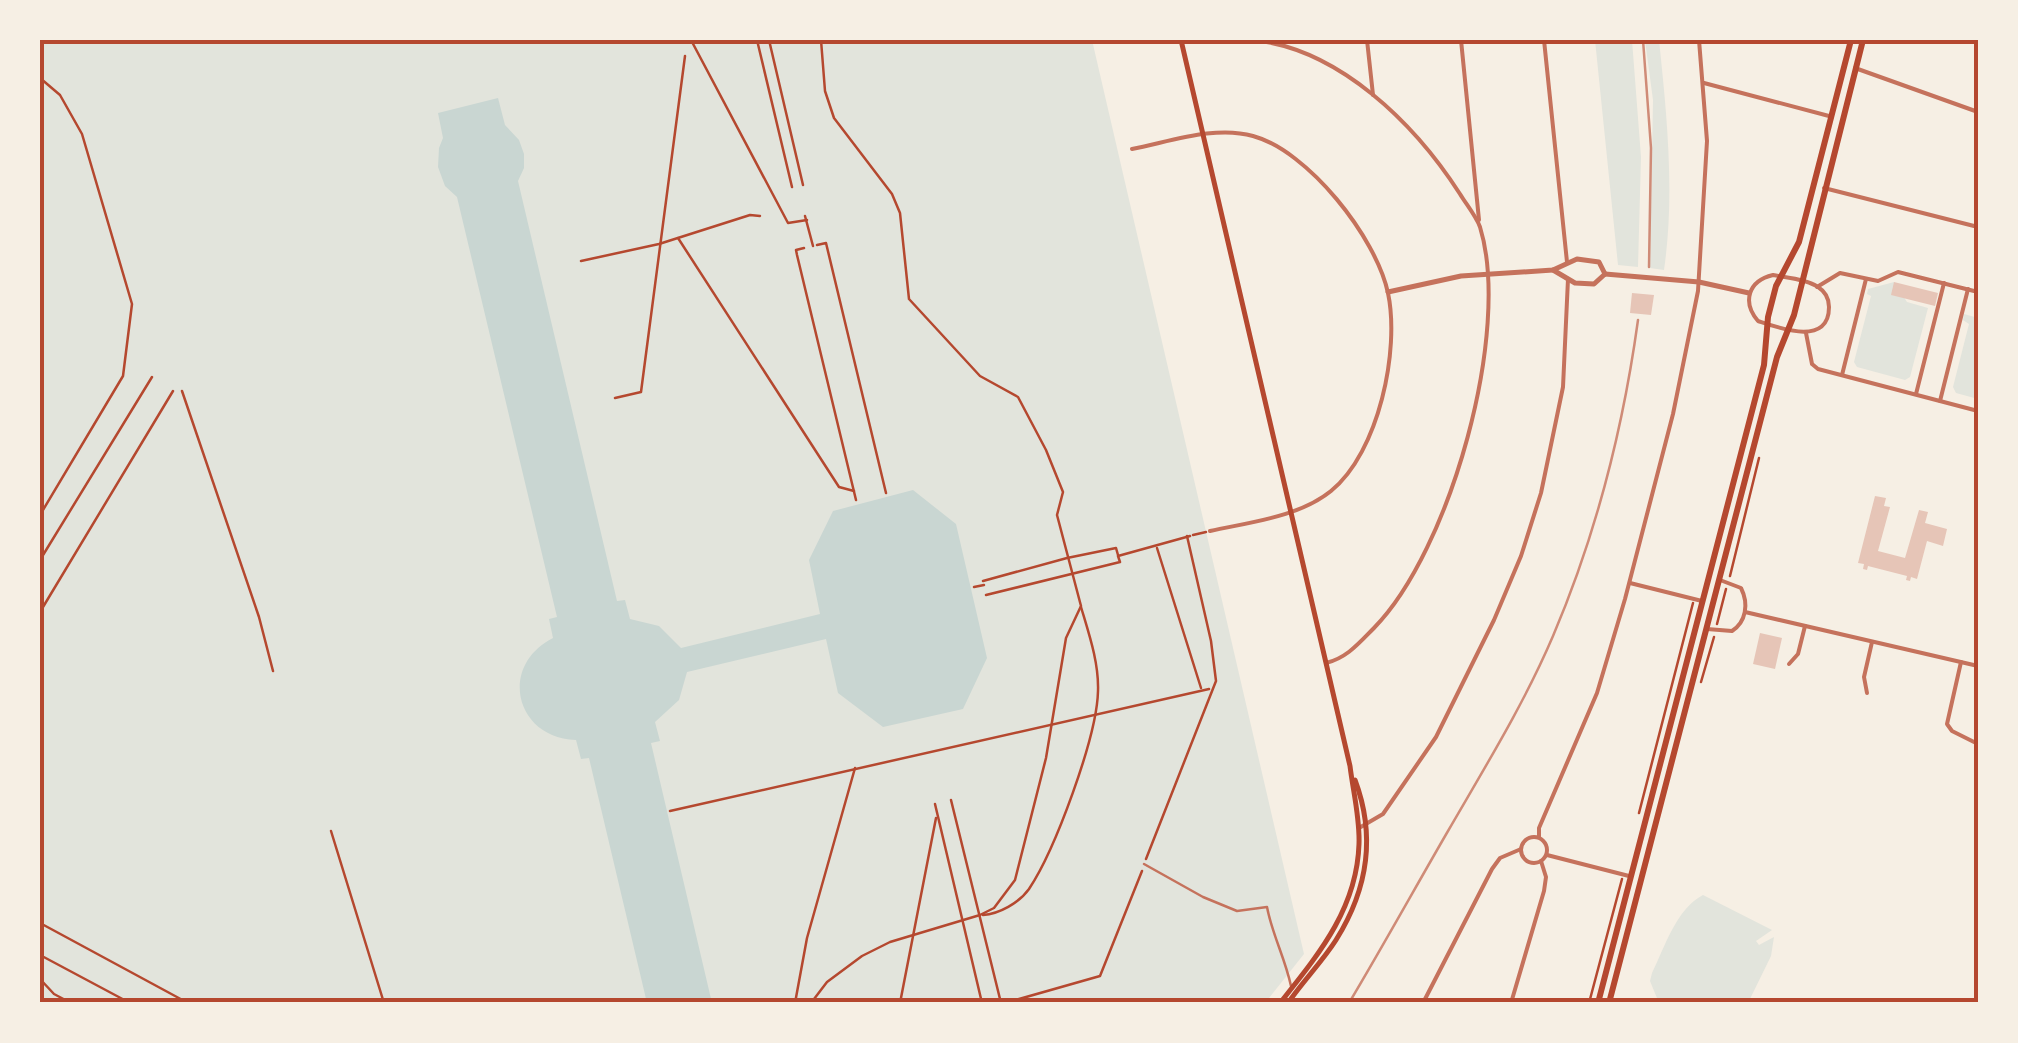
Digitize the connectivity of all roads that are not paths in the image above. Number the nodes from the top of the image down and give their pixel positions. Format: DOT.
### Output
graph roads {
  1 [pos="1181,40"];
  2 [pos="1252,40"];
  3 [pos="1367,40"];
  4 [pos="1461,40"];
  5 [pos="1544,40"];
  6 [pos="1699,40"];
  7 [pos="1851,40"];
  8 [pos="1863,40"];
  9 [pos="1278,41"];
  10 [pos="1855,68"];
  11 [pos="1704,82"];
  12 [pos="1373,95"];
  13 [pos="1978,112"];
  14 [pos="1832,117"];
  15 [pos="1204,136"];
  16 [pos="1132,149"];
  17 [pos="1824,188"];
  18 [pos="1480,225"];
  19 [pos="1978,226"];
  20 [pos="1568,262"];
  21 [pos="1553,270"];
  22 [pos="1605,274"];
  23 [pos="1487,275"];
  24 [pos="1781,277"];
  25 [pos="1568,279"];
  26 [pos="1866,279"];
  27 [pos="1699,282"];
  28 [pos="1802,282"];
  29 [pos="1944,284"];
  30 [pos="1817,286"];
  31 [pos="1968,290"];
  32 [pos="1388,292"];
  33 [pos="1978,292"];
  34 [pos="1749,293"];
  35 [pos="1768,321"];
  36 [pos="1788,330"];
  37 [pos="1806,333"];
  38 [pos="1842,375"];
  39 [pos="1916,394"];
  40 [pos="1940,401"];
  41 [pos="1978,411"];
  42 [pos="1290,512"];
  43 [pos="1210,531"];
  44 [pos="1724,581"];
  45 [pos="1630,582"];
  46 [pos="1698,600"];
  47 [pos="1745,612"];
  48 [pos="1804,626"];
  49 [pos="1711,630"];
  50 [pos="1872,642"];
  51 [pos="1960,662"];
  52 [pos="1326,663"];
  53 [pos="1789,664"];
  54 [pos="1978,666"];
  55 [pos="1867,692"];
  56 [pos="1978,744"];
  57 [pos="1350,766"];
  58 [pos="1368,823"];
  59 [pos="1359,828"];
  60 [pos="1539,837"];
  61 [pos="1520,849"];
  62 [pos="1547,855"];
  63 [pos="1541,862"];
  64 [pos="1144,864"];
  65 [pos="1627,876"];
  66 [pos="1293,991"];
  67 [pos="1280,1003"];
  68 [pos="1288,1003"];
  69 [pos="1422,1003"];
  70 [pos="1512,1003"];
  71 [pos="1598,1003"];
  72 [pos="1609,1003"];
  1 -- 15 [label="main road"];
  2 -- 9 [label="street"];
  3 -- 12 [label="street"];
  4 -- 18 [label="street"];
  5 -- 20 [label="street"];
  6 -- 11 [label="street"];
  7 -- 14 [label="main road"];
  8 -- 10 [label="main road"];
  9 -- 12 [label="street"];
  10 -- 13 [label="street"];
  10 -- 17 [label="main road"];
  11 -- 14 [label="street"];
  11 -- 27 [label="street"];
  12 -- 18 [label="street"];
  14 -- 24 [label="main road"];
  15 -- 16 [label="street"];
  15 -- 32 [label="street"];
  15 -- 42 [label="main road"];
  17 -- 19 [label="street"];
  17 -- 28 [label="main road"];
  18 -- 23 [label="street"];
  20 -- 21 [label="street"];
  20 -- 22 [label="street"];
  20 -- 25 [label="street"];
  21 -- 23 [label="street"];
  21 -- 25 [label="street"];
  22 -- 25 [label="street"];
  22 -- 27 [label="street"];
  23 -- 32 [label="street"];
  23 -- 52 [label="street"];
  24 -- 28 [label="street"];
  24 -- 34 [label="street"];
  24 -- 35 [label="main road"];
  25 -- 58 [label="street"];
  26 -- 29 [label="street"];
  26 -- 30 [label="street"];
  26 -- 38 [label="street"];
  27 -- 34 [label="street"];
  27 -- 45 [label="street"];
  28 -- 30 [label="street"];
  28 -- 36 [label="main road"];
  29 -- 31 [label="street"];
  29 -- 39 [label="street"];
  30 -- 37 [label="street"];
  31 -- 33 [label="street"];
  31 -- 40 [label="street"];
  32 -- 42 [label="street"];
  34 -- 35 [label="street"];
  35 -- 36 [label="street"];
  35 -- 46 [label="main road"];
  36 -- 37 [label="street"];
  36 -- 44 [label="main road"];
  37 -- 38 [label="street"];
  38 -- 39 [label="street"];
  39 -- 40 [label="street"];
  40 -- 41 [label="street"];
  42 -- 43 [label="street"];
  42 -- 52 [label="main road"];
  44 -- 47 [label="street"];
  44 -- 49 [label="main road"];
  45 -- 46 [label="street"];
  45 -- 60 [label="street"];
  46 -- 65 [label="main road"];
  47 -- 48 [label="street"];
  47 -- 49 [label="street"];
  48 -- 50 [label="street"];
  48 -- 53 [label="street"];
  49 -- 72 [label="main road"];
  50 -- 51 [label="street"];
  50 -- 55 [label="street"];
  51 -- 54 [label="street"];
  51 -- 56 [label="street"];
  52 -- 57 [label="main road"];
  57 -- 58 [label="main road"];
  57 -- 59 [label="main road"];
  58 -- 59 [label="street"];
  58 -- 66 [label="main road"];
  59 -- 66 [label="main road"];
  60 -- 61 [label="street"];
  60 -- 62 [label="street"];
  61 -- 63 [label="street"];
  61 -- 69 [label="street"];
  62 -- 63 [label="street"];
  62 -- 65 [label="street"];
  63 -- 70 [label="street"];
  64 -- 66 [label="lane"];
  65 -- 71 [label="main road"];
  66 -- 67 [label="main road"];
  66 -- 68 [label="main road"];
}
